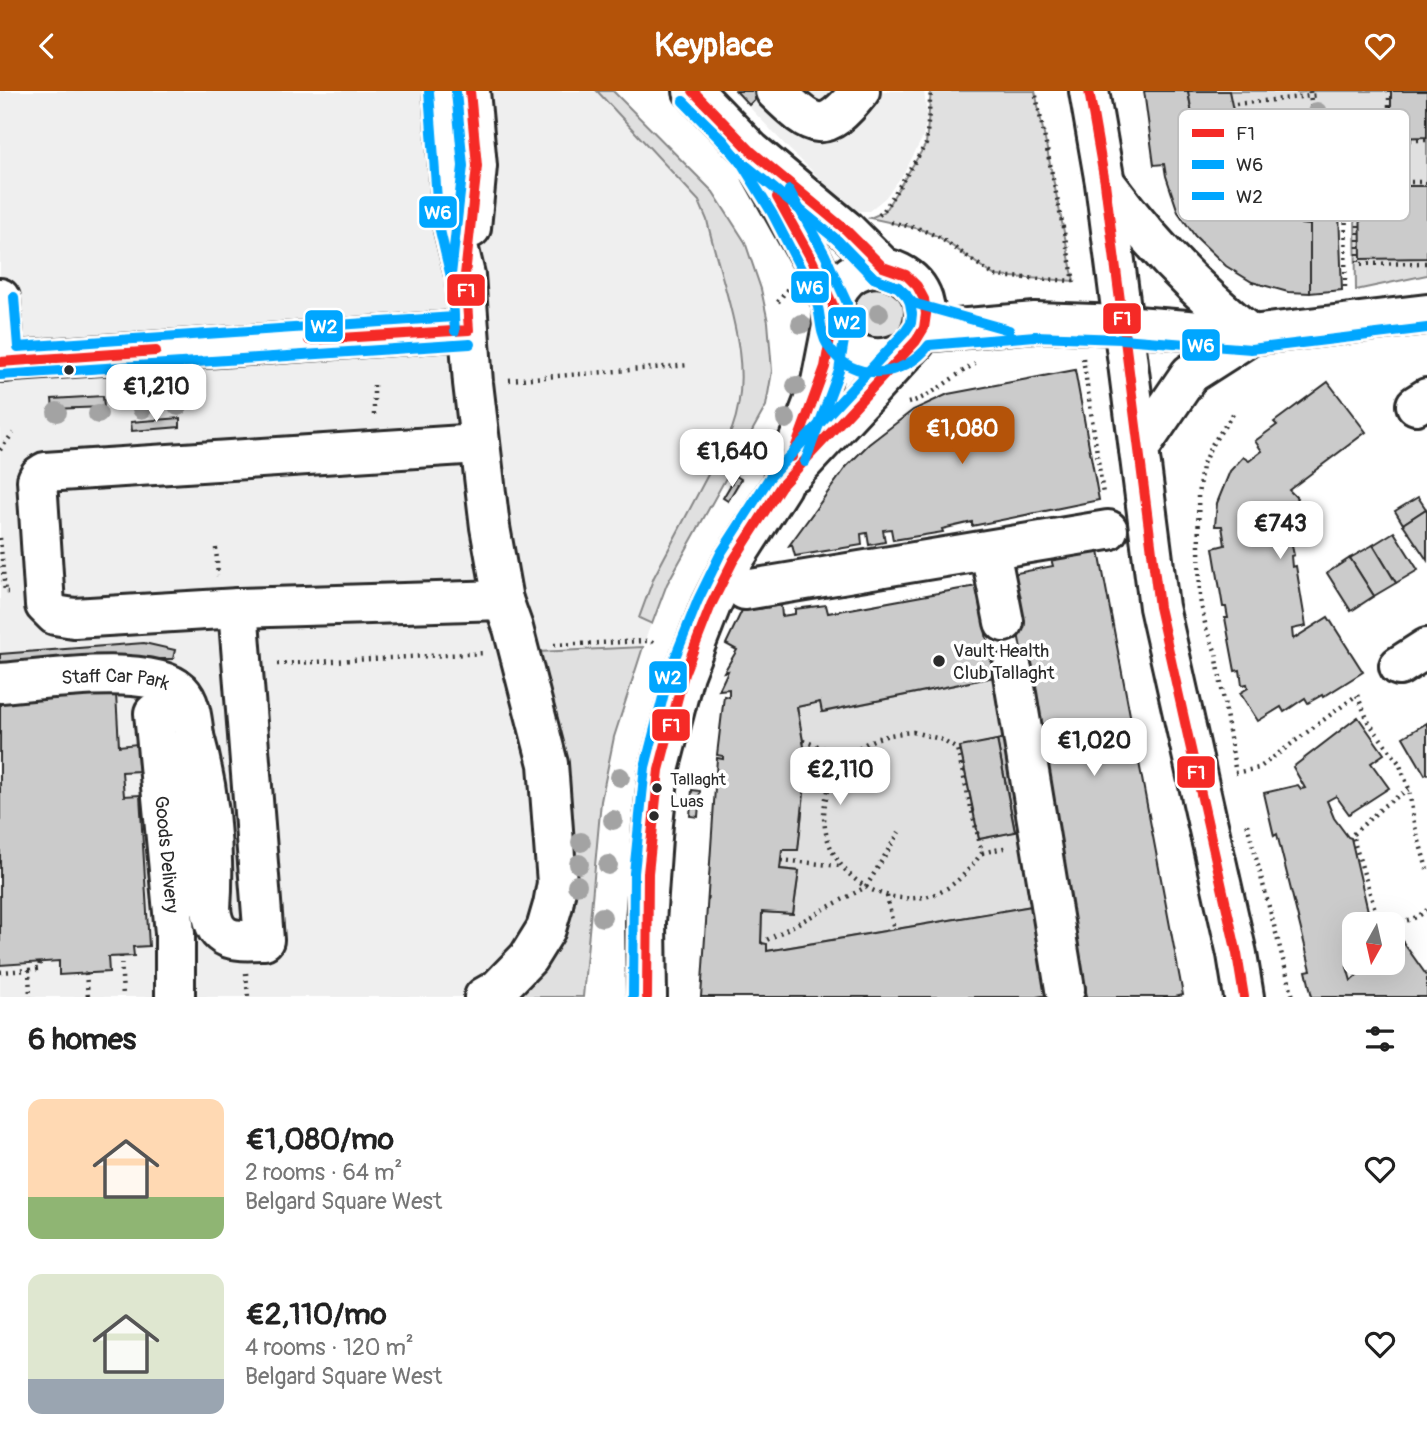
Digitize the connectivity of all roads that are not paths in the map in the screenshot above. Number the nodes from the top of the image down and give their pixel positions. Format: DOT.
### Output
graph roads {
  1 [pos="441,91"];
  2 [pos="464,91"];
  3 [pos="470,91"];
  4 [pos="693,91"];
  5 [pos="860,91"];
  6 [pos="1089,91"];
  7 [pos="794,95"];
  8 [pos="751,151"];
  9 [pos="1105,183"];
  10 [pos="462,250"];
  11 [pos="883,268"];
  12 [pos="920,291"];
  13 [pos="0,298"];
  14 [pos="833,313"];
  15 [pos="1427,314"];
  16 [pos="1035,322"];
  17 [pos="1123,325"];
  18 [pos="469,330"];
  19 [pos="1251,335"];
  20 [pos="914,341"];
  21 [pos="2,362"];
  22 [pos="479,444"];
  23 [pos="1139,449"];
  24 [pos="781,486"];
  25 [pos="1108,530"];
  26 [pos="990,551"];
  27 [pos="745,590"];
  28 [pos="503,600"];
  29 [pos="238,608"];
  30 [pos="1004,622"];
  31 [pos="1012,669"];
  32 [pos="0,683"];
  33 [pos="154,713"];
  34 [pos="554,837"];
  35 [pos="1237,954"];
  36 [pos="1065,989"];
  37 [pos="175,997"];
  38 [pos="463,997"];
  39 [pos="484,997"];
  40 [pos="647,997"];
  41 [pos="1220,997"];
  42 [pos="1244,997"];
  1 -- 10 [label="street"];
  2 -- 10 [label="street"];
  3 -- 10 [label="street"];
  4 -- 8 [label="street"];
  5 -- 7 [label="street"];
  6 -- 9 [label="street"];
  7 -- 8 [label="street"];
  8 -- 11 [label="street"];
  8 -- 14 [label="street"];
  9 -- 17 [label="street"];
  9 -- 19 [label="street"];
  10 -- 18 [label="street"];
  11 -- 12 [label="street"];
  11 -- 14 [label="street"];
  12 -- 16 [label="street"];
  12 -- 20 [label="street"];
  13 -- 21 [label="street"];
  14 -- 20 [label="street"];
  14 -- 24 [label="street"];
  15 -- 19 [label="street"];
  16 -- 17 [label="street"];
  16 -- 20 [label="street"];
  17 -- 19 [label="street"];
  17 -- 23 [label="street"];
  18 -- 21 [label="street"];
  18 -- 22 [label="street"];
  19 -- 23 [label="street"];
  20 -- 24 [label="street"];
  22 -- 28 [label="street"];
  22 -- 29 [label="street"];
  23 -- 35 [label="street"];
  24 -- 40 [label="street"];
  25 -- 26 [label="street"];
  26 -- 27 [label="street"];
  26 -- 30 [label="street"];
  28 -- 29 [label="street"];
  28 -- 34 [label="street"];
  29 -- 32 [label="street, Staff Car Park"];
  31 -- 36 [label="street"];
  33 -- 37 [label="street, Goods Delivery"];
  34 -- 38 [label="street"];
  34 -- 39 [label="street"];
  35 -- 41 [label="street"];
  35 -- 42 [label="street"];
}
